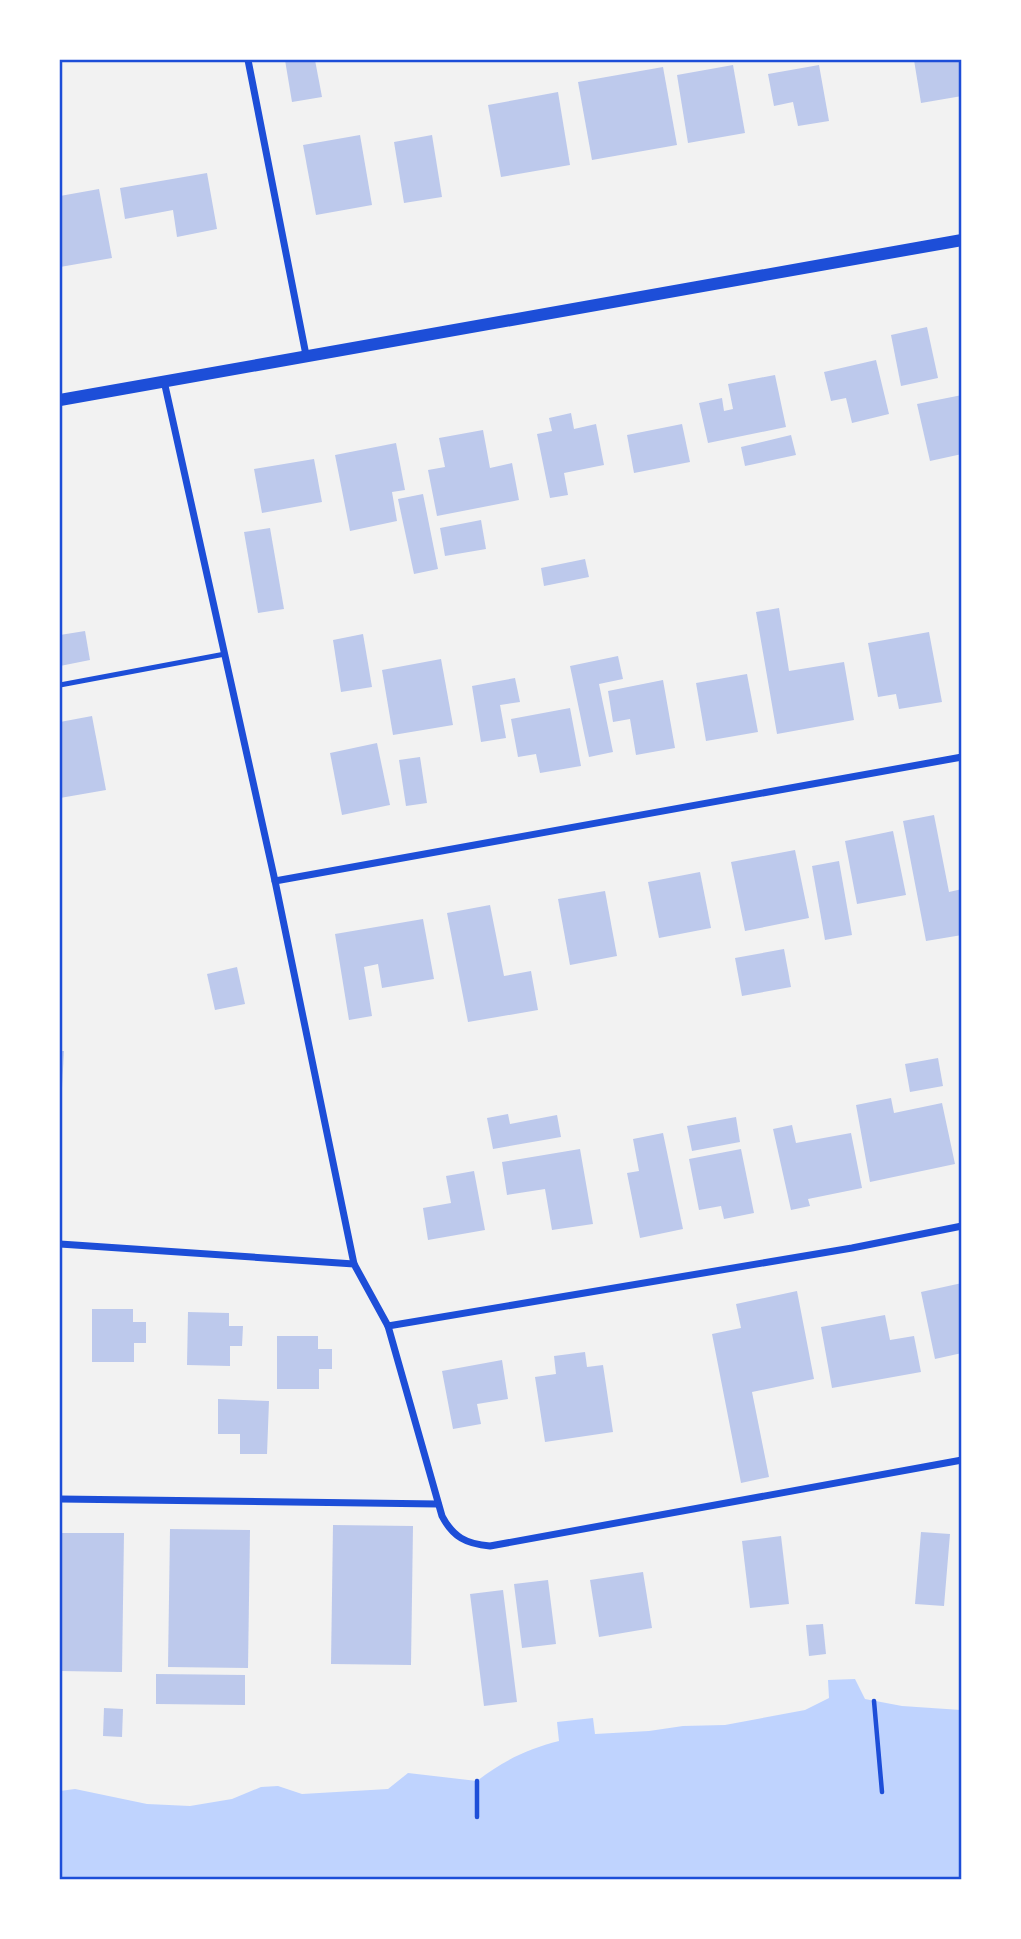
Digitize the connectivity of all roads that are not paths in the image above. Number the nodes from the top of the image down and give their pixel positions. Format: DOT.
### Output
graph roads {
  1 [pos="248,60"];
  2 [pos="961,240"];
  3 [pos="306,355"];
  4 [pos="164,381"];
  5 [pos="60,400"];
  6 [pos="225,654"];
  7 [pos="60,685"];
  8 [pos="961,758"];
  9 [pos="275,881"];
  10 [pos="961,1226"];
  11 [pos="60,1244"];
  12 [pos="354,1264"];
  13 [pos="388,1326"];
  14 [pos="961,1460"];
  15 [pos="60,1499"];
  16 [pos="438,1504"];
  1 -- 3 [label="street"];
  2 -- 3 [label="street"];
  3 -- 4 [label="street"];
  4 -- 5 [label="street"];
  4 -- 6 [label="street"];
  6 -- 7 [label="lane"];
  6 -- 9 [label="street"];
  8 -- 9 [label="street"];
  9 -- 12 [label="street"];
  10 -- 13 [label="street"];
  11 -- 12 [label="street"];
  12 -- 13 [label="street"];
  13 -- 16 [label="street"];
  14 -- 16 [label="street"];
  15 -- 16 [label="street"];
}
